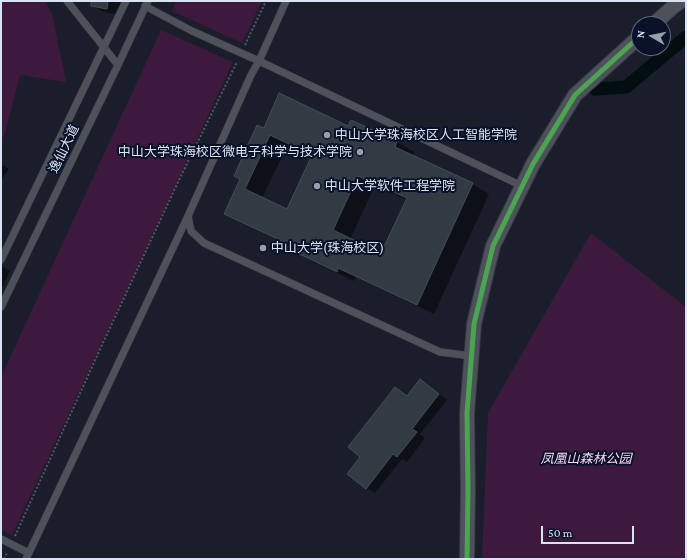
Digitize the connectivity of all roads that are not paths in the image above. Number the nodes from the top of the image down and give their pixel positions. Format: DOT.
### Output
graph roads {
  1 [pos="67,1"];
  2 [pos="126,1"];
  3 [pos="286,1"];
  4 [pos="681,1"];
  5 [pos="147,3"];
  6 [pos="663,16"];
  7 [pos="631,44"];
  8 [pos="104,47"];
  9 [pos="259,61"];
  10 [pos="118,65"];
  11 [pos="522,186"];
  12 [pos="188,216"];
  13 [pos="1,260"];
  14 [pos="1,307"];
  15 [pos="471,356"];
  16 [pos="1,539"];
  17 [pos="27,556"];
  18 [pos="466,559"];
  1 -- 8 [label="lane"];
  2 -- 8 [label="lane"];
  3 -- 9 [label="lane"];
  4 -- 6 [label="street"];
  5 -- 9 [label="lane"];
  5 -- 10 [label="lane, 逸仙大道"];
  7 -- 11 [label="street"];
  8 -- 10 [label="lane"];
  8 -- 13 [label="lane"];
  9 -- 11 [label="lane"];
  9 -- 12 [label="lane"];
  10 -- 14 [label="lane, 逸仙大道"];
  11 -- 15 [label="street"];
  12 -- 15 [label="lane"];
  12 -- 17 [label="lane"];
  15 -- 18 [label="street"];
  16 -- 17 [label="lane"];
}
